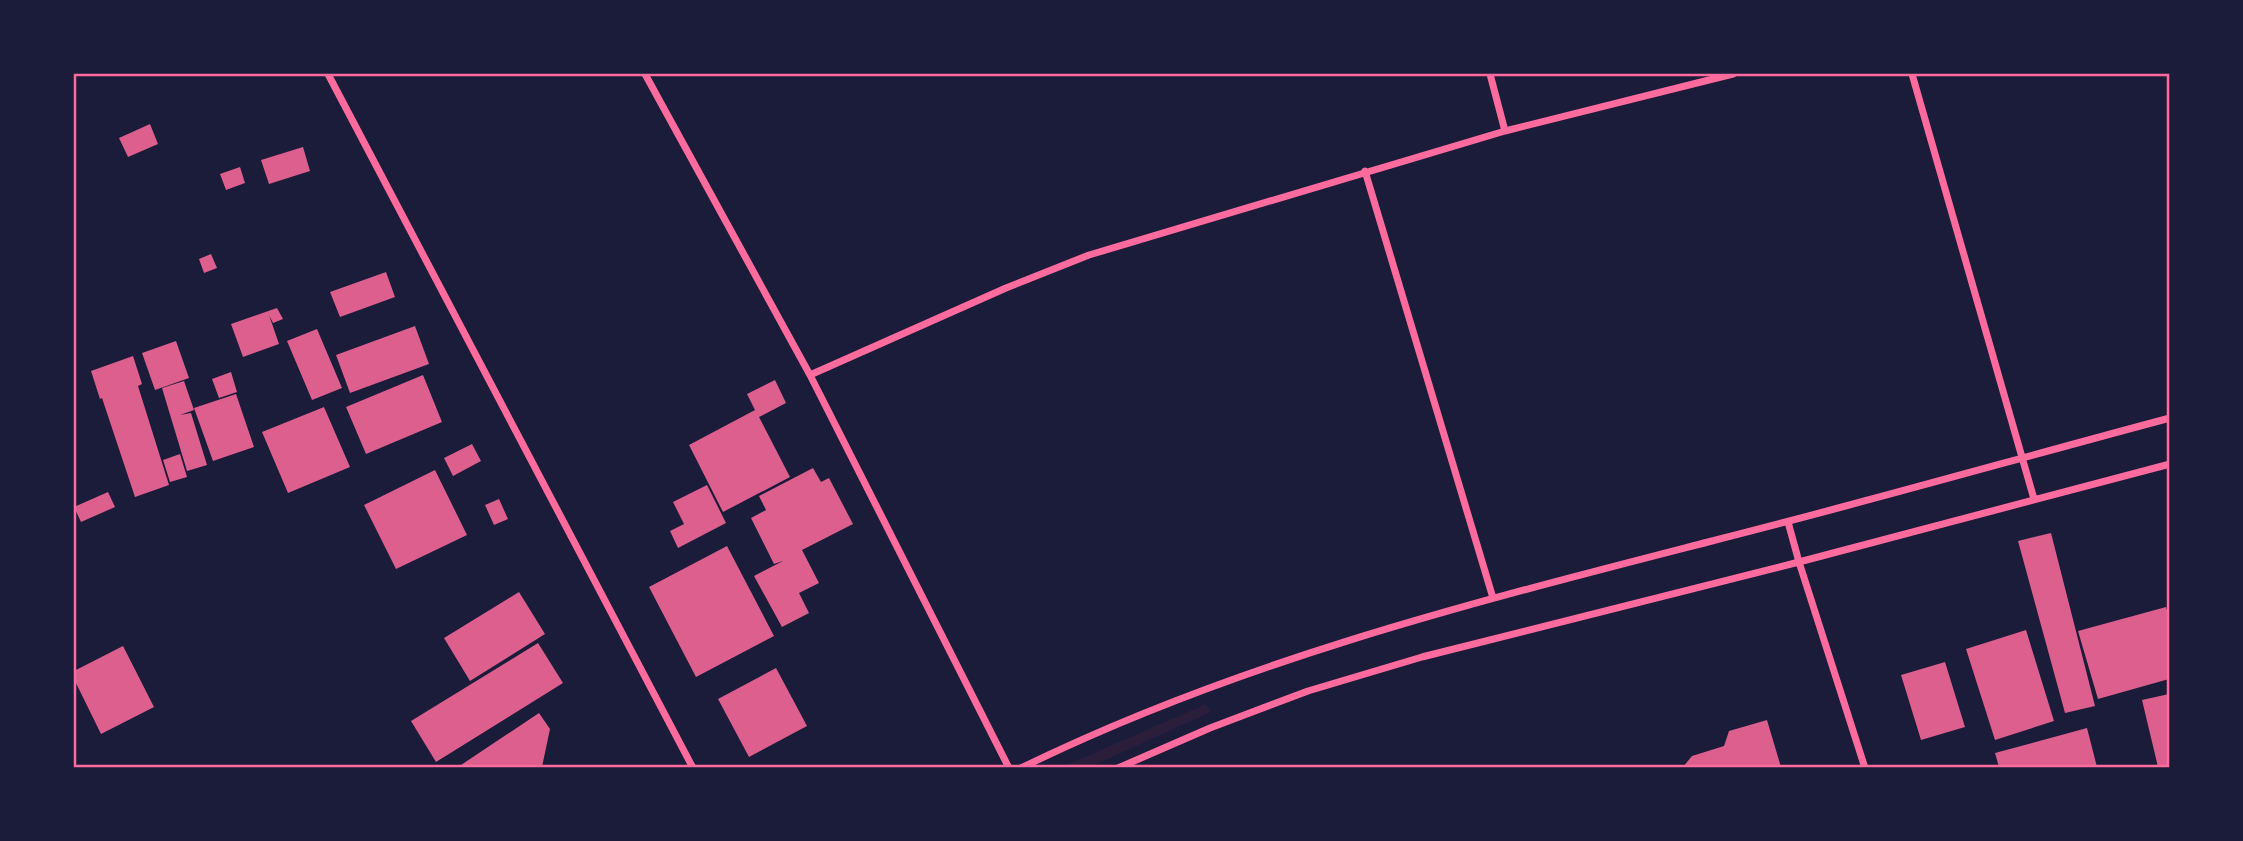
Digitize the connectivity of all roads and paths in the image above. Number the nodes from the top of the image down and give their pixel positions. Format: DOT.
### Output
graph roads {
  1 [pos="328,74"];
  2 [pos="645,74"];
  3 [pos="1490,74"];
  4 [pos="1733,74"];
  5 [pos="1912,74"];
  6 [pos="1505,131"];
  7 [pos="1365,171"];
  8 [pos="810,375"];
  9 [pos="2169,418"];
  10 [pos="2022,458"];
  11 [pos="2169,464"];
  12 [pos="2034,499"];
  13 [pos="1788,522"];
  14 [pos="1799,562"];
  15 [pos="1493,598"];
  16 [pos="693,768"];
  17 [pos="1009,768"];
  18 [pos="1021,768"];
  19 [pos="1118,768"];
  20 [pos="1865,768"];
  1 -- 16 [label="street"];
  2 -- 8 [label="street"];
  3 -- 6 [label="street"];
  4 -- 6 [label="street"];
  5 -- 10 [label="street"];
  6 -- 7 [label="street"];
  7 -- 8 [label="street"];
  7 -- 15 [label="street"];
  8 -- 17 [label="street"];
  9 -- 10 [label="street"];
  10 -- 12 [label="street"];
  10 -- 13 [label="street"];
  11 -- 12 [label="street"];
  12 -- 14 [label="street"];
  13 -- 14 [label="street"];
  13 -- 15 [label="street"];
  14 -- 19 [label="street"];
  14 -- 20 [label="street"];
  15 -- 18 [label="street"];
}
